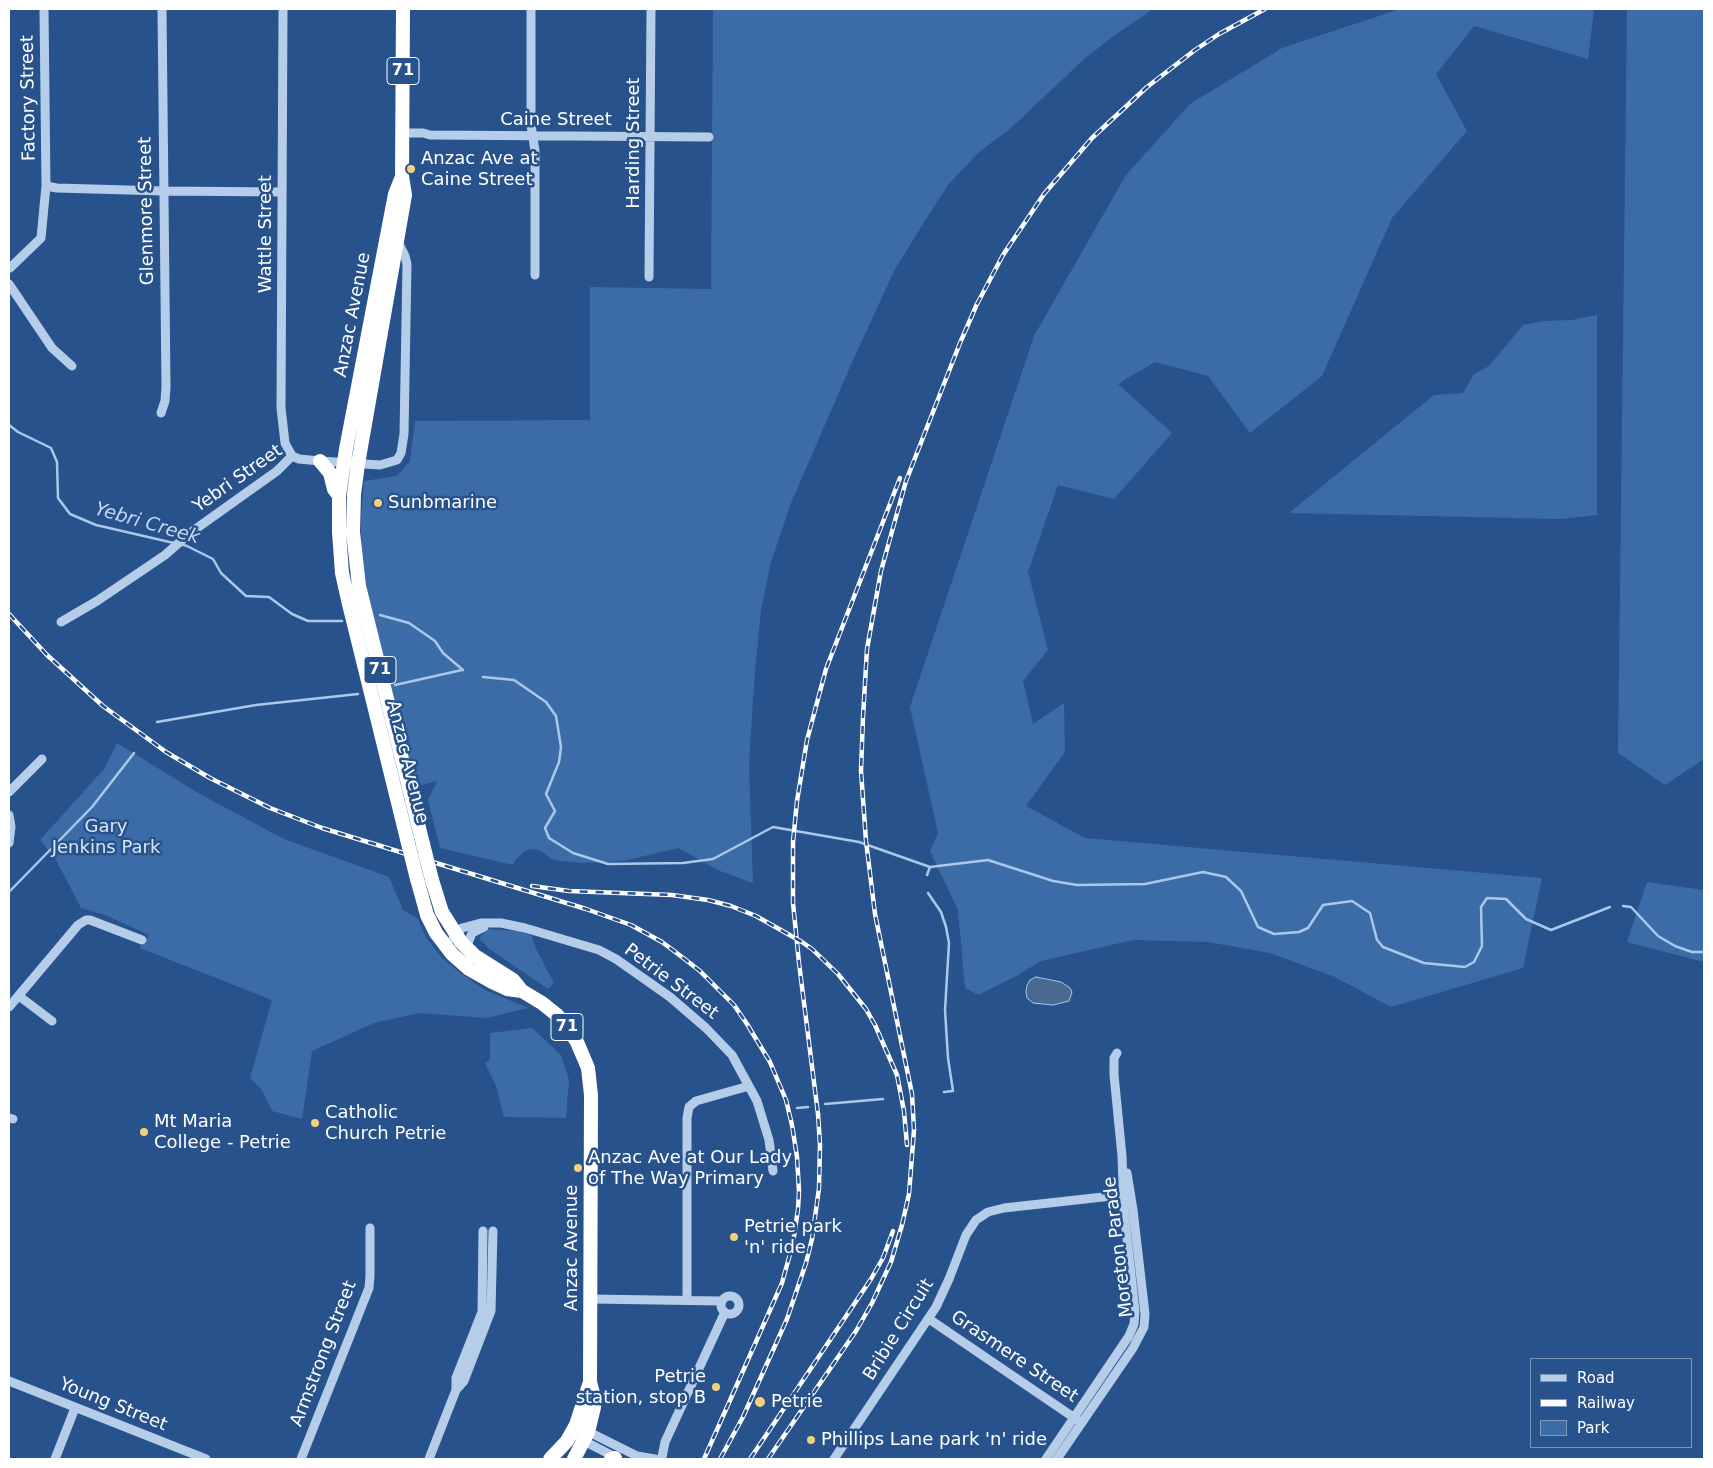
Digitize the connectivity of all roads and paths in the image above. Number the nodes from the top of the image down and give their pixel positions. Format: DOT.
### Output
graph roads {
  1 [pos="44,9"];
  2 [pos="162,9"];
  3 [pos="283,9"];
  4 [pos="403,9"];
  5 [pos="531,9"];
  6 [pos="651,9"];
  7 [pos="403,133"];
  8 [pos="533,136"];
  9 [pos="651,137"];
  10 [pos="709,137"];
  11 [pos="402,176"];
  12 [pos="46,186"];
  13 [pos="163,191"];
  14 [pos="282,192"];
  15 [pos="398,242"];
  16 [pos="10,267"];
  17 [pos="536,275"];
  18 [pos="650,277"];
  19 [pos="9,284"];
  20 [pos="72,366"];
  21 [pos="161,413"];
  22 [pos="292,456"];
  23 [pos="320,461"];
  24 [pos="351,463"];
  25 [pos="340,496"];
  26 [pos="61,622"];
  27 [pos="42,759"];
  28 [pos="9,792"];
  29 [pos="9,815"];
  30 [pos="9,843"];
  31 [pos="491,924"];
  32 [pos="455,934"];
  33 [pos="142,940"];
  34 [pos="468,949"];
  35 [pos="452,954"];
  36 [pos="522,991"];
  37 [pos="19,996"];
  38 [pos="9,1007"];
  39 [pos="52,1021"];
  40 [pos="1117,1053"];
  41 [pos="749,1086"];
  42 [pos="773,1171"];
  43 [pos="1126,1194"];
  44 [pos="370,1228"];
  45 [pos="488,1231"];
  46 [pos="591,1299"];
  47 [pos="687,1300"];
  48 [pos="721,1301"];
  49 [pos="725,1312"];
  50 [pos="928,1320"];
  51 [pos="9,1381"];
  52 [pos="590,1382"];
  53 [pos="75,1408"];
  54 [pos="1078,1420"];
  55 [pos="573,1430"];
  56 [pos="586,1437"];
  57 [pos="660,1458"];
  58 [pos="55,1459"];
  59 [pos="206,1459"];
  60 [pos="301,1459"];
  61 [pos="429,1459"];
  62 [pos="550,1459"];
  63 [pos="574,1459"];
  64 [pos="615,1459"];
  65 [pos="834,1459"];
  66 [pos="1046,1459"];
  67 [pos="1057,1459"];
  1 -- 12 [label="street, Factory Street"];
  2 -- 13 [label="street, Glenmore Street"];
  3 -- 14 [label="street, Wattle Street"];
  4 -- 7 [label="highway, Anzac Avenue / 71"];
  5 -- 8 [label="street"];
  6 -- 9 [label="street, Harding Street"];
  7 -- 8 [label="street, Caine Street"];
  7 -- 11 [label="highway, Anzac Avenue / 71"];
  8 -- 9 [label="street, Caine Street"];
  8 -- 17 [label="street"];
  9 -- 10 [label="street, Caine Street"];
  9 -- 18 [label="street, Harding Street"];
  11 -- 15 [label="highway, Anzac Avenue / 71"];
  11 -- 24 [label="highway, Anzac Avenue / 71"];
  12 -- 13 [label="street"];
  12 -- 16 [label="street, Factory Street"];
  13 -- 14 [label="street"];
  13 -- 21 [label="street, Glenmore Street"];
  14 -- 22 [label="street, Wattle Street"];
  15 -- 24 [label="highway, Anzac Avenue / 71"];
  15 -- 24 [label="street, Yebri Street"];
  16 -- 19 [label="street"];
  19 -- 20 [label="street"];
  22 -- 23 [label="street, Yebri Street"];
  22 -- 26 [label="street, Yebri Street"];
  23 -- 24 [label="street, Yebri Street"];
  23 -- 25 [label="highway"];
  24 -- 25 [label="highway, Anzac Avenue / 71"];
  24 -- 32 [label="highway, Anzac Avenue / 71, bridge"];
  25 -- 35 [label="highway, Anzac Avenue / 71, bridge"];
  27 -- 28 [label="street"];
  29 -- 30 [label="street"];
  31 -- 32 [label="street, Petrie Street"];
  31 -- 34 [label="street"];
  31 -- 41 [label="street, Petrie Street"];
  32 -- 34 [label="highway, Anzac Avenue / 71"];
  32 -- 35 [label="street"];
  33 -- 37 [label="street"];
  34 -- 36 [label="highway, Anzac Avenue / 71"];
  35 -- 36 [label="highway, Anzac Avenue / 71"];
  36 -- 46 [label="highway, Anzac Avenue / 71"];
  37 -- 38 [label="street"];
  37 -- 39 [label="street"];
  40 -- 43 [label="street, Moreton Parade"];
  41 -- 42 [label="street, Petrie Street"];
  41 -- 47 [label="street"];
  43 -- 50 [label="street, Bribie Circuit"];
  43 -- 54 [label="street, Moreton Parade"];
  44 -- 60 [label="street, Armstrong Street"];
  45 -- 61 [label="street"];
  46 -- 47 [label="street"];
  46 -- 52 [label="highway, Anzac Avenue / 71"];
  47 -- 48 [label="street"];
  48 -- 49 [label="street"];
  48 -- 49 [label="street"];
  49 -- 57 [label="street"];
  50 -- 54 [label="street, Grasmere Street"];
  50 -- 65 [label="street, Bribie Circuit"];
  51 -- 53 [label="street, Young Street"];
  52 -- 55 [label="highway, Anzac Avenue / 71"];
  52 -- 56 [label="highway, Anzac Avenue / 71"];
  53 -- 58 [label="street"];
  53 -- 59 [label="street, Young Street"];
  54 -- 66 [label="street, Moreton Parade"];
  54 -- 67 [label="street, Moreton Parade"];
  55 -- 56 [label="street"];
  55 -- 62 [label="highway, Anzac Avenue / 71"];
  56 -- 57 [label="street"];
  56 -- 63 [label="highway, Anzac Avenue / 71"];
  56 -- 64 [label="street"];
}
